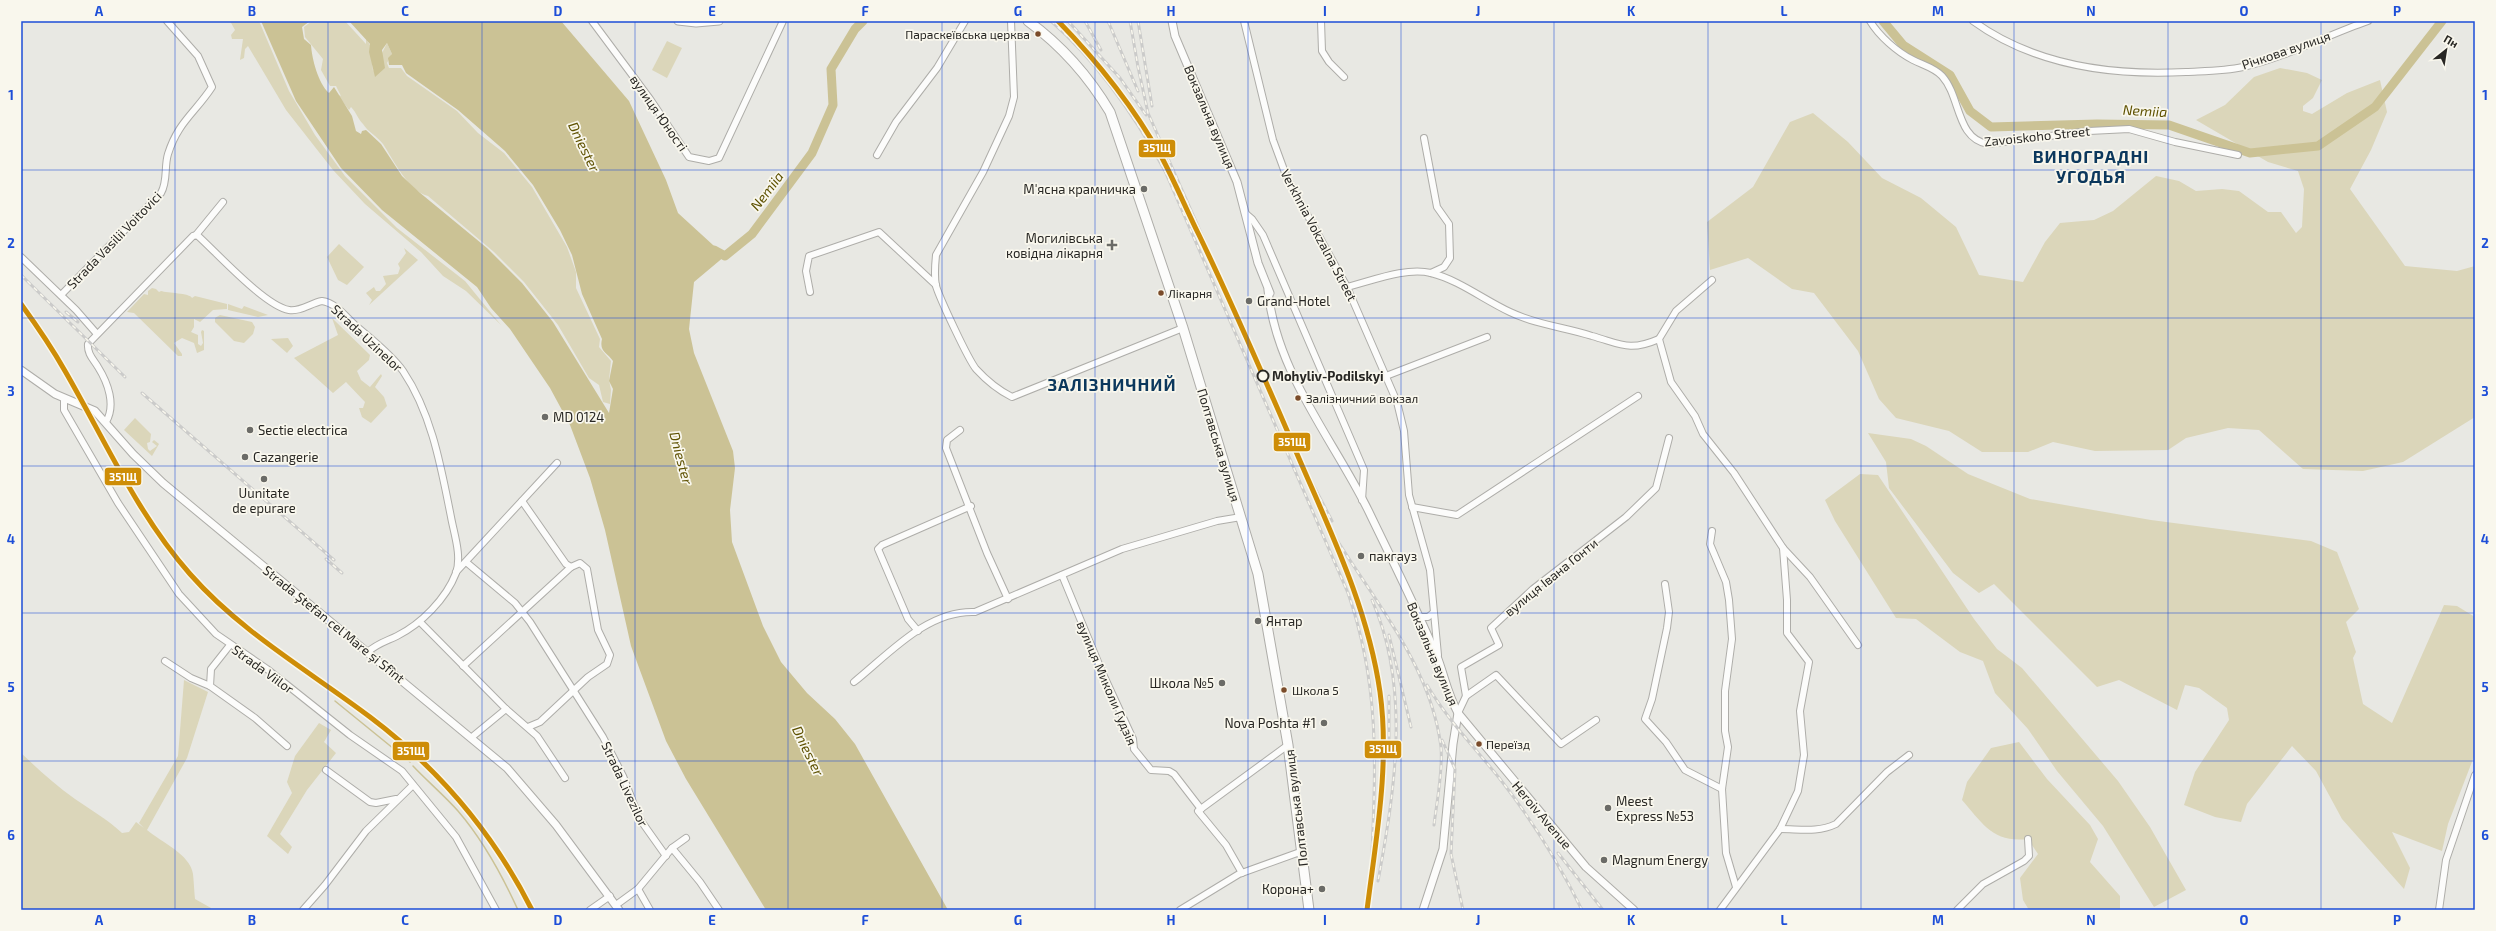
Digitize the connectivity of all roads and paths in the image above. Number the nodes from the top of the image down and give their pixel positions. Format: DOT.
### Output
graph roads {
  1 [pos="167,21"];
  2 [pos="592,21"];
  3 [pos="678,21"];
  4 [pos="719,21"];
  5 [pos="783,21"];
  6 [pos="965,21"];
  7 [pos="1011,21"];
  8 [pos="1028,21"];
  9 [pos="1172,21"];
  10 [pos="1244,21"];
  11 [pos="1320,21"];
  12 [pos="1870,21"];
  13 [pos="1973,21"];
  14 [pos="2368,21"];
  15 [pos="1344,77"];
  16 [pos="1424,138"];
  17 [pos="877,155"];
  18 [pos="2238,155"];
  19 [pos="223,202"];
  20 [pos="1245,213"];
  21 [pos="196,235"];
  22 [pos="21,257"];
  23 [pos="1430,273"];
  24 [pos="1712,280"];
  25 [pos="936,285"];
  26 [pos="1347,287"];
  27 [pos="810,292"];
  28 [pos="61,295"];
  29 [pos="1183,328"];
  30 [pos="97,334"];
  31 [pos="1487,337"];
  32 [pos="1659,339"];
  33 [pos="21,370"];
  34 [pos="1386,376"];
  35 [pos="1638,396"];
  36 [pos="64,399"];
  37 [pos="106,422"];
  38 [pos="960,430"];
  39 [pos="1669,438"];
  40 [pos="557,463"];
  41 [pos="1362,500"];
  42 [pos="522,502"];
  43 [pos="971,506"];
  44 [pos="1412,506"];
  45 [pos="1241,517"];
  46 [pos="1712,531"];
  47 [pos="1783,548"];
  48 [pos="466,562"];
  49 [pos="570,568"];
  50 [pos="456,572"];
  51 [pos="1062,575"];
  52 [pos="1665,584"];
  53 [pos="1008,599"];
  54 [pos="522,611"];
  55 [pos="1434,613"];
  56 [pos="1418,617"];
  57 [pos="420,622"];
  58 [pos="918,631"];
  59 [pos="230,644"];
  60 [pos="1858,644"];
  61 [pos="368,652"];
  62 [pos="1438,660"];
  63 [pos="165,661"];
  64 [pos="463,666"];
  65 [pos="854,682"];
  66 [pos="210,686"];
  67 [pos="574,691"];
  68 [pos="1466,696"];
  69 [pos="506,709"];
  70 [pos="1458,713"];
  71 [pos="1596,720"];
  72 [pos="528,727"];
  73 [pos="472,737"];
  74 [pos="1288,745"];
  75 [pos="287,746"];
  76 [pos="1909,755"];
  77 [pos="326,770"];
  78 [pos="2475,775"];
  79 [pos="565,778"];
  80 [pos="412,785"];
  81 [pos="1722,790"];
  82 [pos="397,799"];
  83 [pos="1199,810"];
  84 [pos="1780,829"];
  85 [pos="686,838"];
  86 [pos="2028,839"];
  87 [pos="672,848"];
  88 [pos="1300,852"];
  89 [pos="666,856"];
  90 [pos="1242,873"];
  91 [pos="1736,887"];
  92 [pos="638,890"];
  93 [pos="610,896"];
  94 [pos="618,907"];
  95 [pos="303,910"];
  96 [pos="496,910"];
  97 [pos="590,910"];
  98 [pos="650,910"];
  99 [pos="719,910"];
  100 [pos="1180,910"];
  101 [pos="1309,910"];
  102 [pos="1423,910"];
  103 [pos="1634,910"];
  104 [pos="1720,910"];
  105 [pos="1957,910"];
  106 [pos="2439,910"];
  1 -- 28 [label="street, Strada Vasilii Voitovici"];
  2 -- 5 [label="street, вулиця Юності"];
  3 -- 4 [label="main road"];
  6 -- 17 [label="street"];
  7 -- 25 [label="street"];
  8 -- 29 [label="highway, Полтавська вулиця"];
  9 -- 20 [label="main road, Вокзальна вулиця"];
  10 -- 26 [label="street, Verkhnia Vokzalna Street"];
  11 -- 15 [label="street"];
  12 -- 18 [label="street, Zavoiskoho Street"];
  13 -- 14 [label="street, Річкова вулиця"];
  16 -- 23 [label="street"];
  19 -- 21 [label="street"];
  20 -- 41 [label="main road, Вокзальна вулиця"];
  20 -- 41 [label="street, Вокзальна вулиця"];
  21 -- 30 [label="street"];
  21 -- 50 [label="street, Strada Uzinelor"];
  22 -- 28 [label="street, Strada Vasilii Voitovici"];
  23 -- 26 [label="street"];
  23 -- 32 [label="street"];
  24 -- 32 [label="street"];
  25 -- 27 [label="street"];
  25 -- 29 [label="street"];
  26 -- 34 [label="street, Verkhnia Vokzalna Street"];
  28 -- 30 [label="street, Strada Vasilii Voitovici"];
  29 -- 45 [label="highway, Полтавська вулиця"];
  30 -- 37 [label="street"];
  31 -- 34 [label="street"];
  32 -- 47 [label="street"];
  33 -- 36 [label="main road, Strada Ştefan cel Mare şi Sfînt"];
  34 -- 44 [label="street, Verkhnia Vokzalna Street"];
  35 -- 44 [label="street"];
  36 -- 37 [label="main road, Strada Ştefan cel Mare şi Sfînt"];
  36 -- 59 [label="street, Strada Viilor"];
  37 -- 61 [label="main road, Strada Ştefan cel Mare şi Sfînt"];
  38 -- 43 [label="street"];
  39 -- 68 [label="street, вулиця Івана Гонти"];
  40 -- 42 [label="street"];
  41 -- 56 [label="main road, Вокзальна вулиця"];
  42 -- 48 [label="street"];
  42 -- 49 [label="street"];
  43 -- 53 [label="street"];
  43 -- 58 [label="street"];
  44 -- 55 [label="street, Verkhnia Vokzalna Street"];
  45 -- 51 [label="street"];
  45 -- 74 [label="highway, Полтавська вулиця"];
  46 -- 81 [label="street"];
  47 -- 60 [label="street"];
  47 -- 84 [label="street"];
  48 -- 50 [label="street"];
  48 -- 54 [label="street, Strada Livezilor"];
  49 -- 54 [label="street"];
  49 -- 67 [label="street"];
  50 -- 57 [label="street, Strada Uzinelor"];
  51 -- 53 [label="street"];
  51 -- 83 [label="street, вулиця Миколи Гудзія"];
  52 -- 81 [label="street"];
  53 -- 58 [label="street"];
  54 -- 64 [label="street"];
  54 -- 67 [label="street, Strada Livezilor"];
  55 -- 56 [label="street"];
  55 -- 62 [label="street, Verkhnia Vokzalna Street"];
  56 -- 62 [label="main road, Вокзальна вулиця"];
  57 -- 61 [label="street, Strada Uzinelor"];
  57 -- 64 [label="street"];
  58 -- 65 [label="street"];
  59 -- 66 [label="street"];
  59 -- 80 [label="street, Strada Viilor"];
  61 -- 73 [label="main road, Strada Ştefan cel Mare şi Sfînt"];
  62 -- 70 [label="main road, Вокзальна вулиця"];
  63 -- 66 [label="street"];
  64 -- 69 [label="street"];
  66 -- 75 [label="street"];
  67 -- 72 [label="street"];
  67 -- 89 [label="street, Strada Livezilor"];
  68 -- 70 [label="street"];
  68 -- 71 [label="street"];
  69 -- 72 [label="street"];
  69 -- 73 [label="street"];
  70 -- 102 [label="main road, Вокзальна вулиця"];
  70 -- 103 [label="main road, Heroiv Avenue"];
  72 -- 79 [label="street"];
  73 -- 93 [label="main road, Strada Ştefan cel Mare şi Sfînt"];
  74 -- 83 [label="street"];
  74 -- 88 [label="highway, Полтавська вулиця"];
  76 -- 84 [label="street"];
  77 -- 82 [label="street"];
  78 -- 106 [label="street"];
  80 -- 82 [label="street"];
  80 -- 96 [label="street, Strada Viilor"];
  81 -- 91 [label="street"];
  82 -- 95 [label="street"];
  83 -- 90 [label="street, вулиця Миколи Гудзія"];
  84 -- 91 [label="street"];
  85 -- 87 [label="street"];
  86 -- 105 [label="street"];
  87 -- 89 [label="street"];
  87 -- 99 [label="street"];
  88 -- 90 [label="street"];
  88 -- 101 [label="highway, Полтавська вулиця"];
  89 -- 92 [label="street"];
  90 -- 100 [label="street"];
  91 -- 104 [label="street"];
  92 -- 94 [label="street"];
  92 -- 98 [label="street"];
  93 -- 94 [label="main road, Strada Ştefan cel Mare şi Sfînt"];
  93 -- 97 [label="street"];
}
